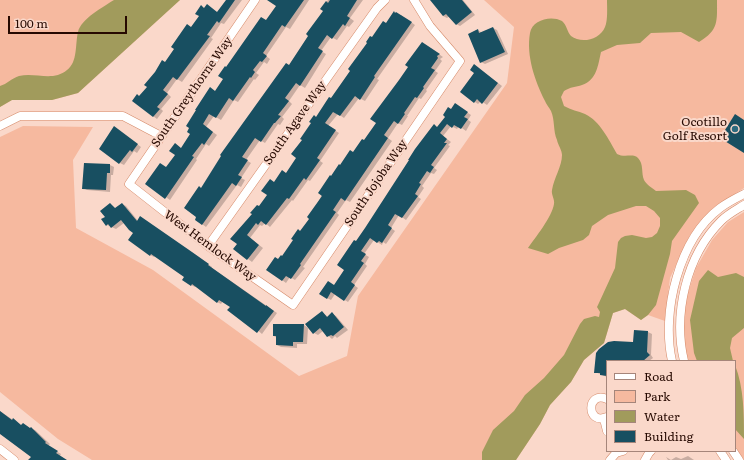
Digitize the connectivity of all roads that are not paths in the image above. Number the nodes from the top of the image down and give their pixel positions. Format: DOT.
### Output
graph roads {
  1 [pos="255,0"];
  2 [pos="385,0"];
  3 [pos="414,0"];
  4 [pos="0,126"];
  5 [pos="161,136"];
  6 [pos="129,184"];
  7 [pos="744,194"];
  8 [pos="744,205"];
  9 [pos="208,246"];
  10 [pos="293,305"];
  11 [pos="672,360"];
  12 [pos="684,360"];
  13 [pos="606,399"];
  14 [pos="605,418"];
  15 [pos="0,449"];
  16 [pos="618,452"];
  17 [pos="14,460"];
  18 [pos="610,460"];
  1 -- 5 [label="street, South Greythorne Way"];
  2 -- 9 [label="street, South Agave Way"];
  3 -- 10 [label="street, South Jojoba Way"];
  4 -- 5 [label="street"];
  5 -- 6 [label="street, South Greythorne Way"];
  6 -- 9 [label="street, West Hemlock Way"];
  7 -- 11 [label="street"];
  8 -- 12 [label="street"];
  9 -- 10 [label="street, West Hemlock Way"];
  13 -- 14 [label="street"];
  15 -- 17 [label="street"];
  16 -- 18 [label="street"];
}
